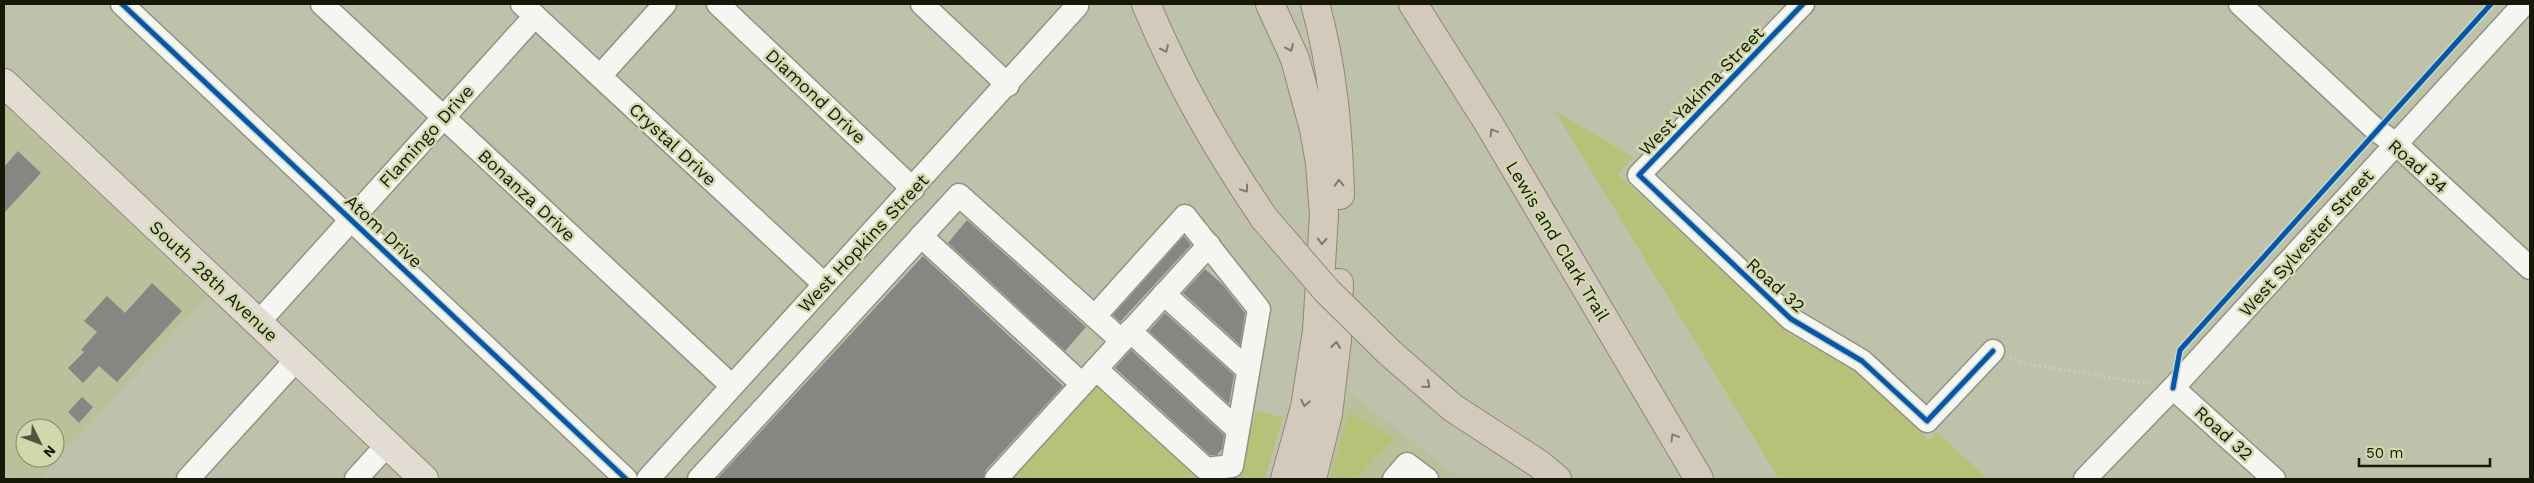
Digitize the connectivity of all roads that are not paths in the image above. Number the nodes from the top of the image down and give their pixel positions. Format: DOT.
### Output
graph roads {
  1 [pos="122,4"];
  2 [pos="322,4"];
  3 [pos="665,4"];
  4 [pos="718,4"];
  5 [pos="922,4"];
  6 [pos="1146,4"];
  7 [pos="1270,4"];
  8 [pos="1315,4"];
  9 [pos="1414,4"];
  10 [pos="1803,4"];
  11 [pos="2240,4"];
  12 [pos="2524,4"];
  13 [pos="1077,5"];
  14 [pos="529,10"];
  15 [pos="600,76"];
  16 [pos="4,83"];
  17 [pos="1008,85"];
  18 [pos="443,117"];
  19 [pos="2396,144"];
  20 [pos="1639,176"];
  21 [pos="913,189"];
  22 [pos="352,218"];
  23 [pos="921,236"];
  24 [pos="1208,245"];
  25 [pos="2530,268"];
  26 [pos="824,284"];
  27 [pos="1164,294"];
  28 [pos="1095,316"];
  29 [pos="258,322"];
  30 [pos="1126,336"];
  31 [pos="1993,351"];
  32 [pos="297,360"];
  33 [pos="1248,370"];
  34 [pos="1089,377"];
  35 [pos="732,386"];
  36 [pos="2173,388"];
  37 [pos="1238,430"];
  38 [pos="387,445"];
  39 [pos="188,479"];
  40 [pos="356,479"];
  41 [pos="424,479"];
  42 [pos="626,479"];
  43 [pos="648,479"];
  44 [pos="699,479"];
  45 [pos="996,479"];
  46 [pos="1285,479"];
  47 [pos="1312,479"];
  48 [pos="1394,479"];
  49 [pos="1427,479"];
  50 [pos="1557,479"];
  51 [pos="1699,479"];
  52 [pos="2084,479"];
  53 [pos="2274,479"];
  1 -- 22 [label="street, Atom Drive"];
  2 -- 18 [label="street, Bonanza Drive"];
  3 -- 15 [label="street"];
  4 -- 21 [label="street, Diamond Drive"];
  5 -- 17 [label="street"];
  6 -- 50 [label="highway, one-way, bridge"];
  7 -- 46 [label="highway, one-way"];
  47 -- 8 [label="highway, one-way"];
  51 -- 9 [label="highway, Lewis and Clark Trail, one-way"];
  10 -- 20 [label="street, West Yakima Street"];
  11 -- 19 [label="street, Road 34"];
  12 -- 19 [label="street, West Sylvester Street"];
  13 -- 17 [label="street, West Hopkins Street"];
  14 -- 15 [label="street, Crystal Drive"];
  14 -- 18 [label="street, Flamingo Drive"];
  15 -- 26 [label="street, Crystal Drive"];
  16 -- 29 [label="main road, South 28th Avenue"];
  17 -- 21 [label="street, West Hopkins Street"];
  18 -- 22 [label="street, Flamingo Drive"];
  18 -- 35 [label="street, Bonanza Drive"];
  19 -- 25 [label="street, Road 34"];
  19 -- 36 [label="street, West Sylvester Street"];
  20 -- 31 [label="street, Road 32"];
  21 -- 26 [label="street, West Hopkins Street"];
  22 -- 29 [label="street, Flamingo Drive"];
  22 -- 42 [label="street, Atom Drive"];
  23 -- 28 [label="street"];
  23 -- 34 [label="street"];
  23 -- 44 [label="street"];
  24 -- 27 [label="street"];
  24 -- 28 [label="street"];
  24 -- 33 [label="street"];
  26 -- 35 [label="street, West Hopkins Street"];
  27 -- 30 [label="street"];
  27 -- 33 [label="street"];
  28 -- 30 [label="street"];
  29 -- 32 [label="main road, South 28th Avenue"];
  30 -- 34 [label="street"];
  30 -- 37 [label="street"];
  32 -- 38 [label="main road, South 28th Avenue"];
  32 -- 39 [label="street"];
  33 -- 37 [label="street"];
  34 -- 37 [label="street"];
  34 -- 45 [label="street"];
  35 -- 43 [label="street, West Hopkins Street"];
  36 -- 52 [label="street, West Sylvester Street"];
  36 -- 53 [label="street, Road 32"];
  38 -- 40 [label="street"];
  38 -- 41 [label="main road, South 28th Avenue"];
  48 -- 49 [label="street"];
}
